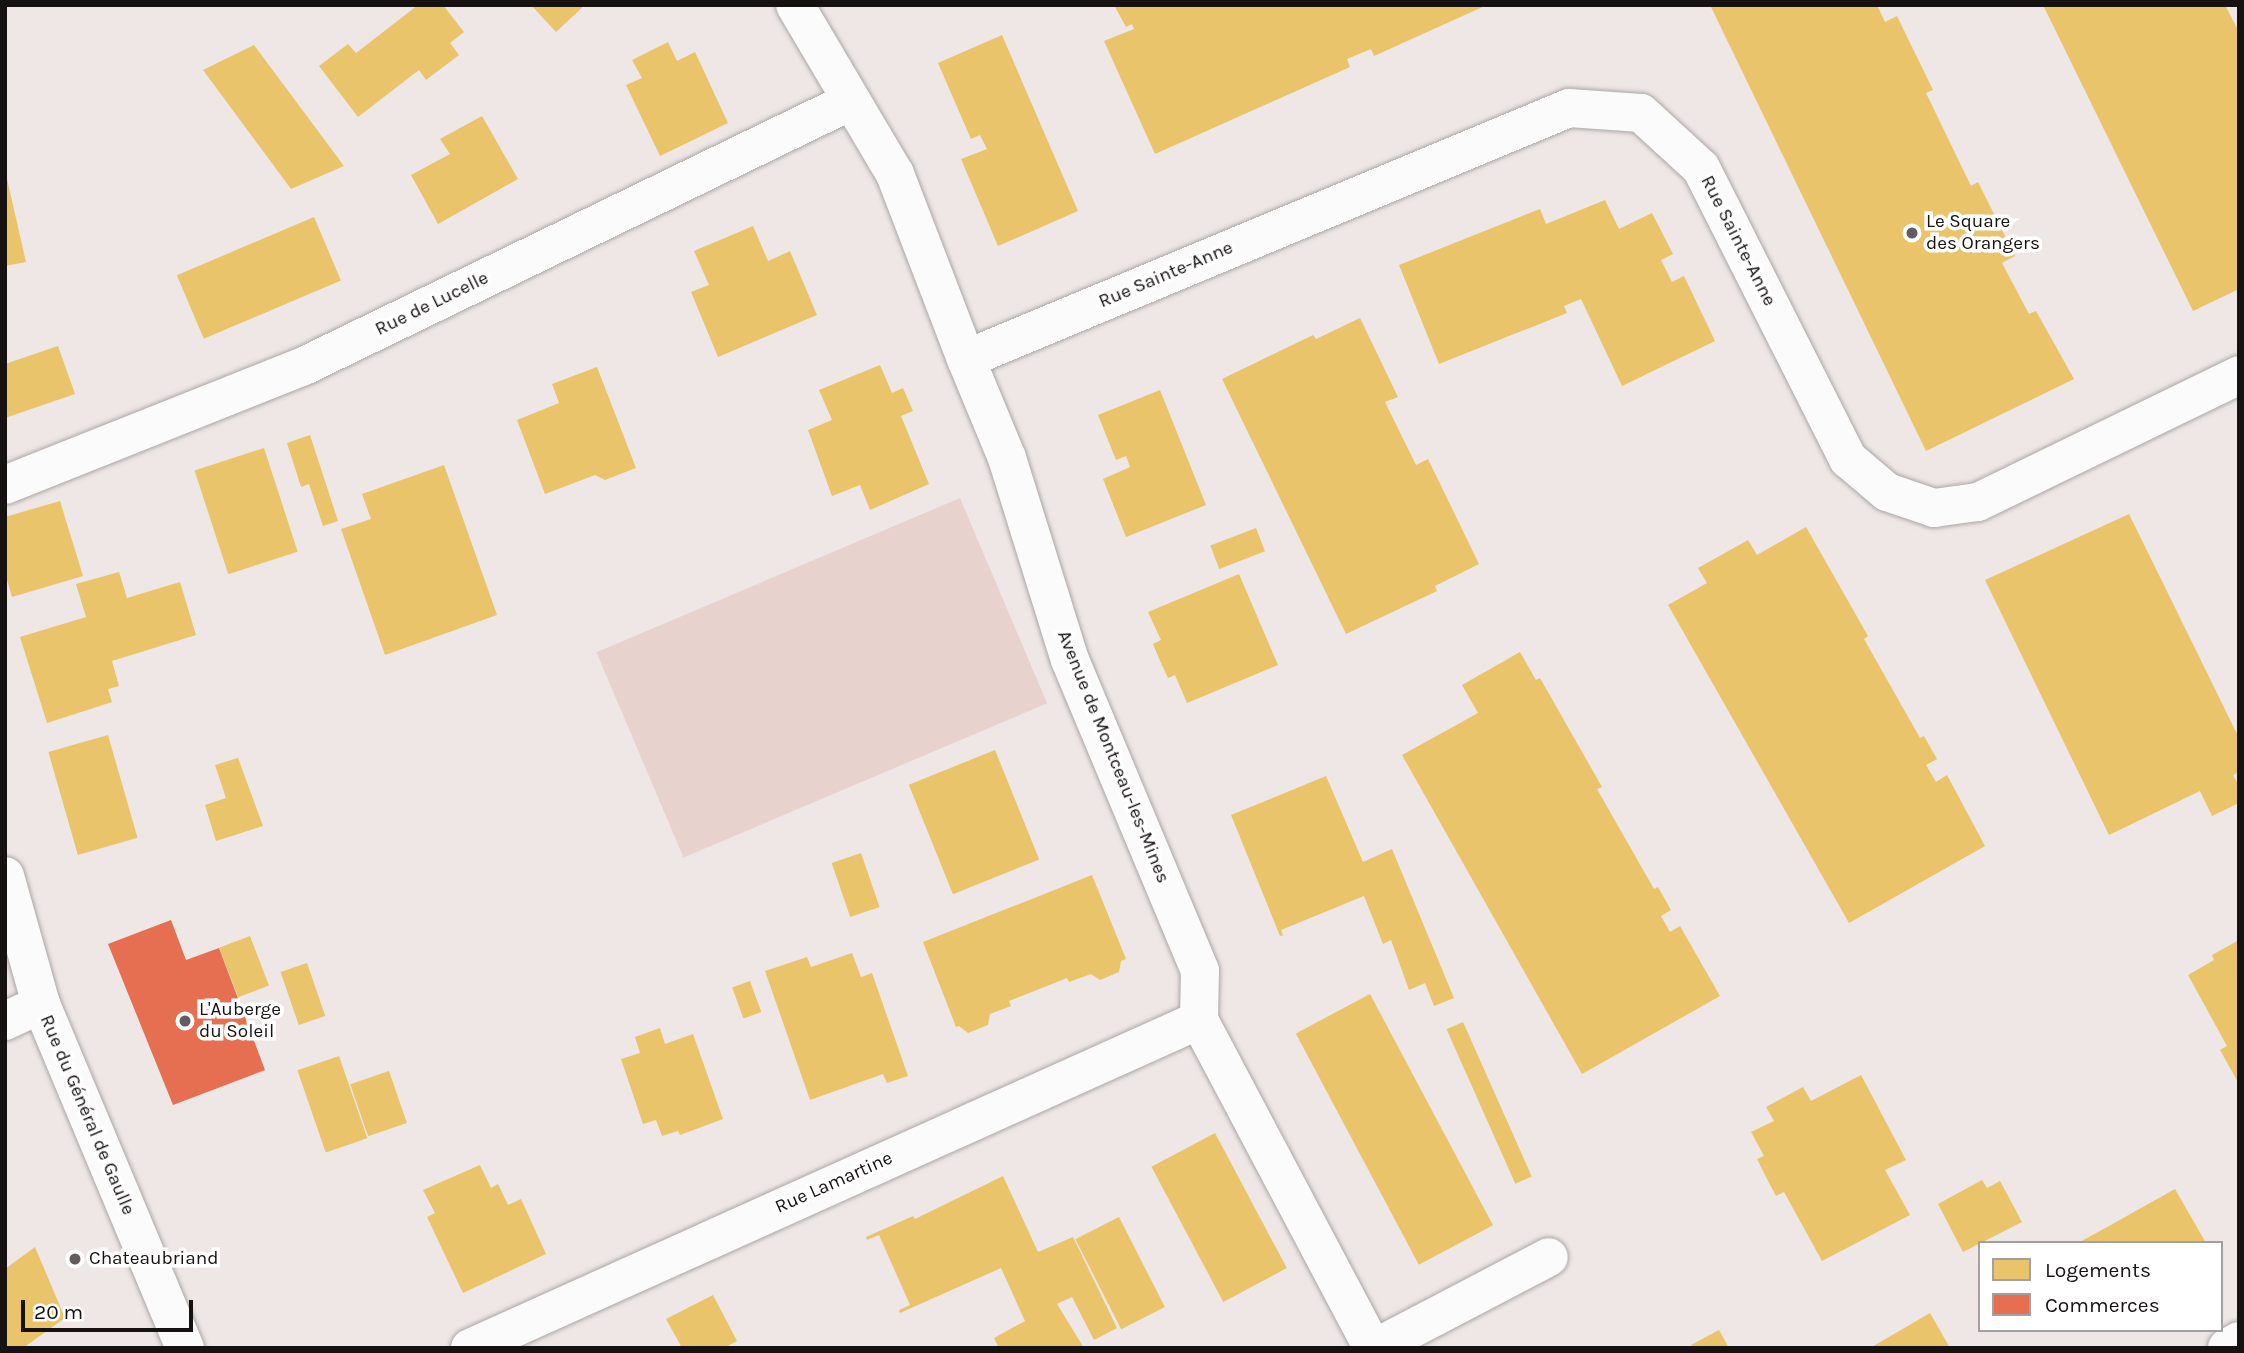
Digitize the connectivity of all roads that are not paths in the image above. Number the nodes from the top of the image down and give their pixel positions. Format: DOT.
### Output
graph roads {
  1 [pos="794,5"];
  2 [pos="849,102"];
  3 [pos="965,359"];
  4 [pos="2239,375"];
  5 [pos="5,485"];
  6 [pos="5,876"];
  7 [pos="41,1004"];
  8 [pos="1199,1020"];
  9 [pos="5,1021"];
  10 [pos="1549,1257"];
  11 [pos="1420,1338"];
  12 [pos="2239,1341"];
  13 [pos="184,1348"];
  14 [pos="470,1348"];
  15 [pos="1374,1348"];
  16 [pos="2227,1348"];
  1 -- 2 [label="street, Avenue de Montceau-les-Mines"];
  2 -- 3 [label="street, Avenue de Montceau-les-Mines"];
  2 -- 5 [label="street, Rue de Lucelle"];
  3 -- 4 [label="street, Rue Sainte-Anne"];
  3 -- 8 [label="street, Avenue de Montceau-les-Mines"];
  6 -- 7 [label="street, Rue du Général de Gaulle"];
  7 -- 9 [label="street"];
  7 -- 13 [label="street, Rue du Général de Gaulle"];
  8 -- 14 [label="street, Rue Lamartine"];
  8 -- 15 [label="street, Avenue de Montceau-les-Mines"];
  10 -- 11 [label="street"];
  11 -- 15 [label="street"];
  12 -- 16 [label="street"];
}
